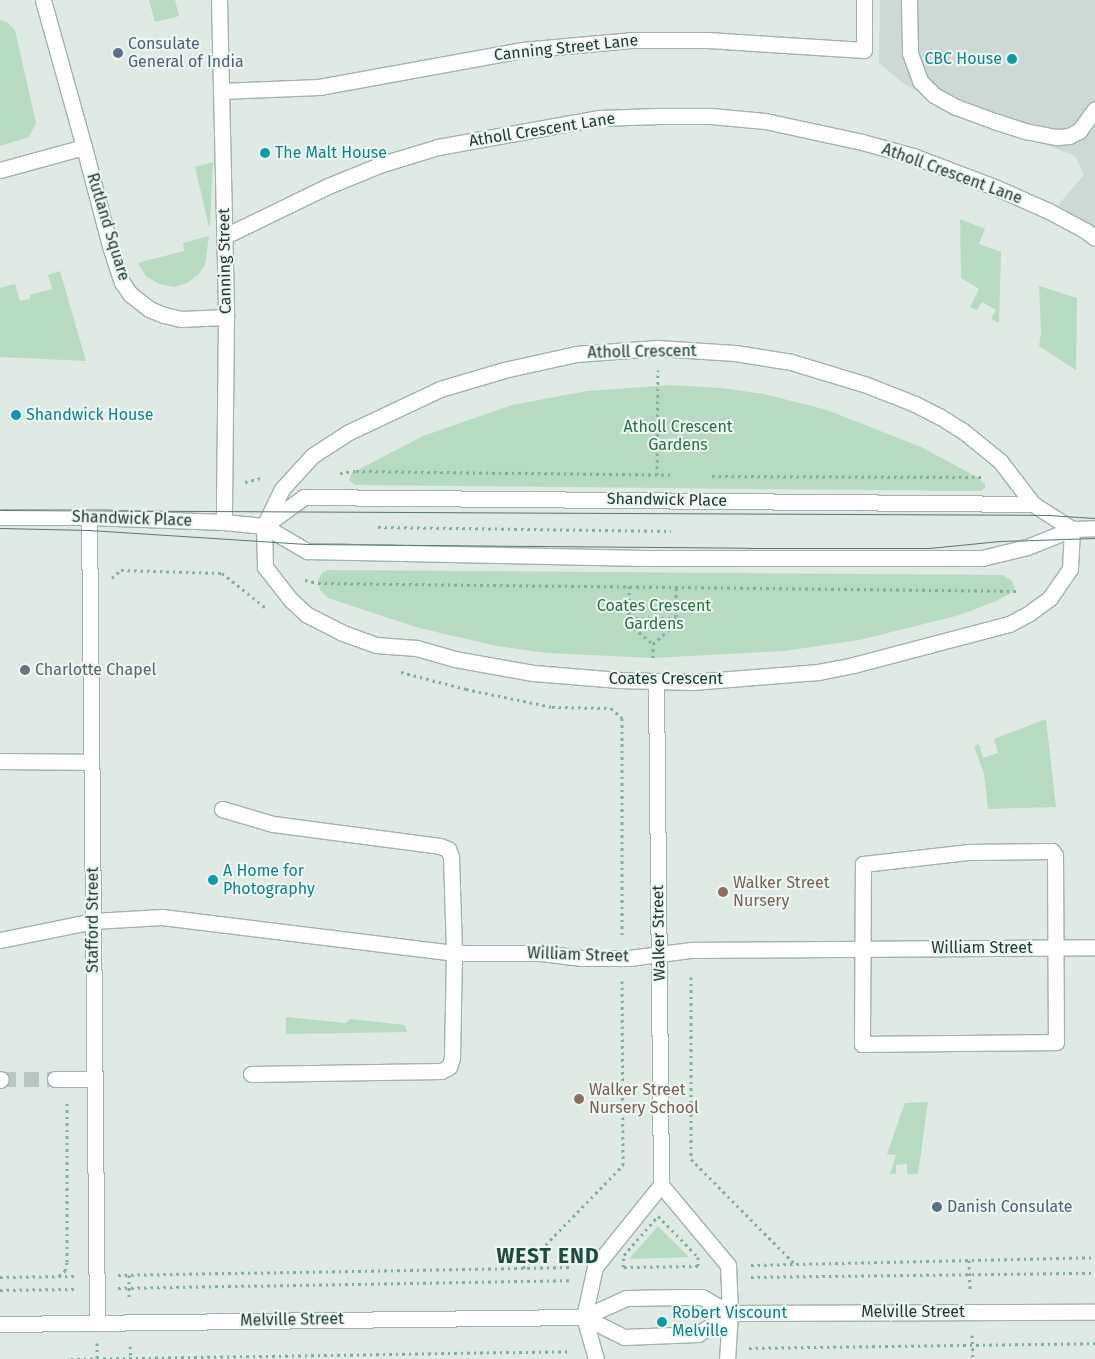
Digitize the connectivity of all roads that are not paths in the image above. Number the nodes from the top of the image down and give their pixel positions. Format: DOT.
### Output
graph roads {
  1 [pos="43,0"];
  2 [pos="219,0"];
  3 [pos="864,0"];
  4 [pos="909,0"];
  5 [pos="222,91"];
  6 [pos="1095,109"];
  7 [pos="84,147"];
  8 [pos="0,170"];
  9 [pos="224,236"];
  10 [pos="1095,238"];
  11 [pos="226,317"];
  12 [pos="1033,504"];
  13 [pos="0,517"];
  14 [pos="89,517"];
  15 [pos="224,522"];
  16 [pos="264,526"];
  17 [pos="1095,528"];
  18 [pos="1072,530"];
  19 [pos="656,681"];
  20 [pos="0,761"];
  21 [pos="91,762"];
  22 [pos="222,809"];
  23 [pos="93,921"];
  24 [pos="0,940"];
  25 [pos="1054,948"];
  26 [pos="1095,948"];
  27 [pos="861,949"];
  28 [pos="454,953"];
  29 [pos="659,954"];
  30 [pos="251,1074"];
  31 [pos="61,1079"];
  32 [pos="94,1079"];
  33 [pos="661,1185"];
  34 [pos="1095,1312"];
  35 [pos="730,1313"];
  36 [pos="584,1317"];
  37 [pos="97,1323"];
  38 [pos="0,1324"];
  39 [pos="727,1354"];
  40 [pos="595,1355"];
  1 -- 7 [label="street, Rutland Square"];
  2 -- 5 [label="street, Canning Street"];
  3 -- 5 [label="street, Canning Street Lane"];
  4 -- 6 [label="street"];
  5 -- 9 [label="street, Canning Street"];
  7 -- 8 [label="street"];
  7 -- 11 [label="street, Rutland Square"];
  9 -- 10 [label="street, Atholl Crescent Lane"];
  9 -- 11 [label="street, Canning Street"];
  11 -- 15 [label="street, Canning Street"];
  12 -- 16 [label="street, Shandwick Place"];
  12 -- 16 [label="street, Atholl Crescent"];
  12 -- 18 [label="street"];
  13 -- 14 [label="street, Shandwick Place"];
  14 -- 15 [label="street, Shandwick Place"];
  14 -- 21 [label="street, Stafford Street"];
  15 -- 16 [label="street, Shandwick Place"];
  16 -- 18 [label="street, Shandwick Place"];
  16 -- 19 [label="street, Coates Crescent"];
  17 -- 18 [label="street, Shandwick Place"];
  18 -- 19 [label="street, Coates Crescent"];
  19 -- 29 [label="street, Walker Street"];
  20 -- 21 [label="street"];
  21 -- 23 [label="street, Stafford Street"];
  22 -- 28 [label="street"];
  23 -- 24 [label="street, William Street"];
  23 -- 28 [label="street, William Street"];
  23 -- 32 [label="street, Stafford Street"];
  25 -- 26 [label="street, William Street"];
  25 -- 27 [label="street, William Street"];
  25 -- 27 [label="street"];
  25 -- 27 [label="street"];
  27 -- 29 [label="street, William Street"];
  28 -- 29 [label="street, William Street"];
  28 -- 30 [label="street"];
  29 -- 33 [label="street, Walker Street"];
  31 -- 32 [label="street"];
  32 -- 37 [label="street, Stafford Street"];
  33 -- 35 [label="street"];
  33 -- 36 [label="street"];
  34 -- 35 [label="street, Melville Street"];
  35 -- 36 [label="street, Melville Street"];
  35 -- 36 [label="street, Melville Street"];
  35 -- 39 [label="street"];
  36 -- 37 [label="street, Melville Street"];
  36 -- 40 [label="street"];
  37 -- 38 [label="street, Melville Street"];
}
